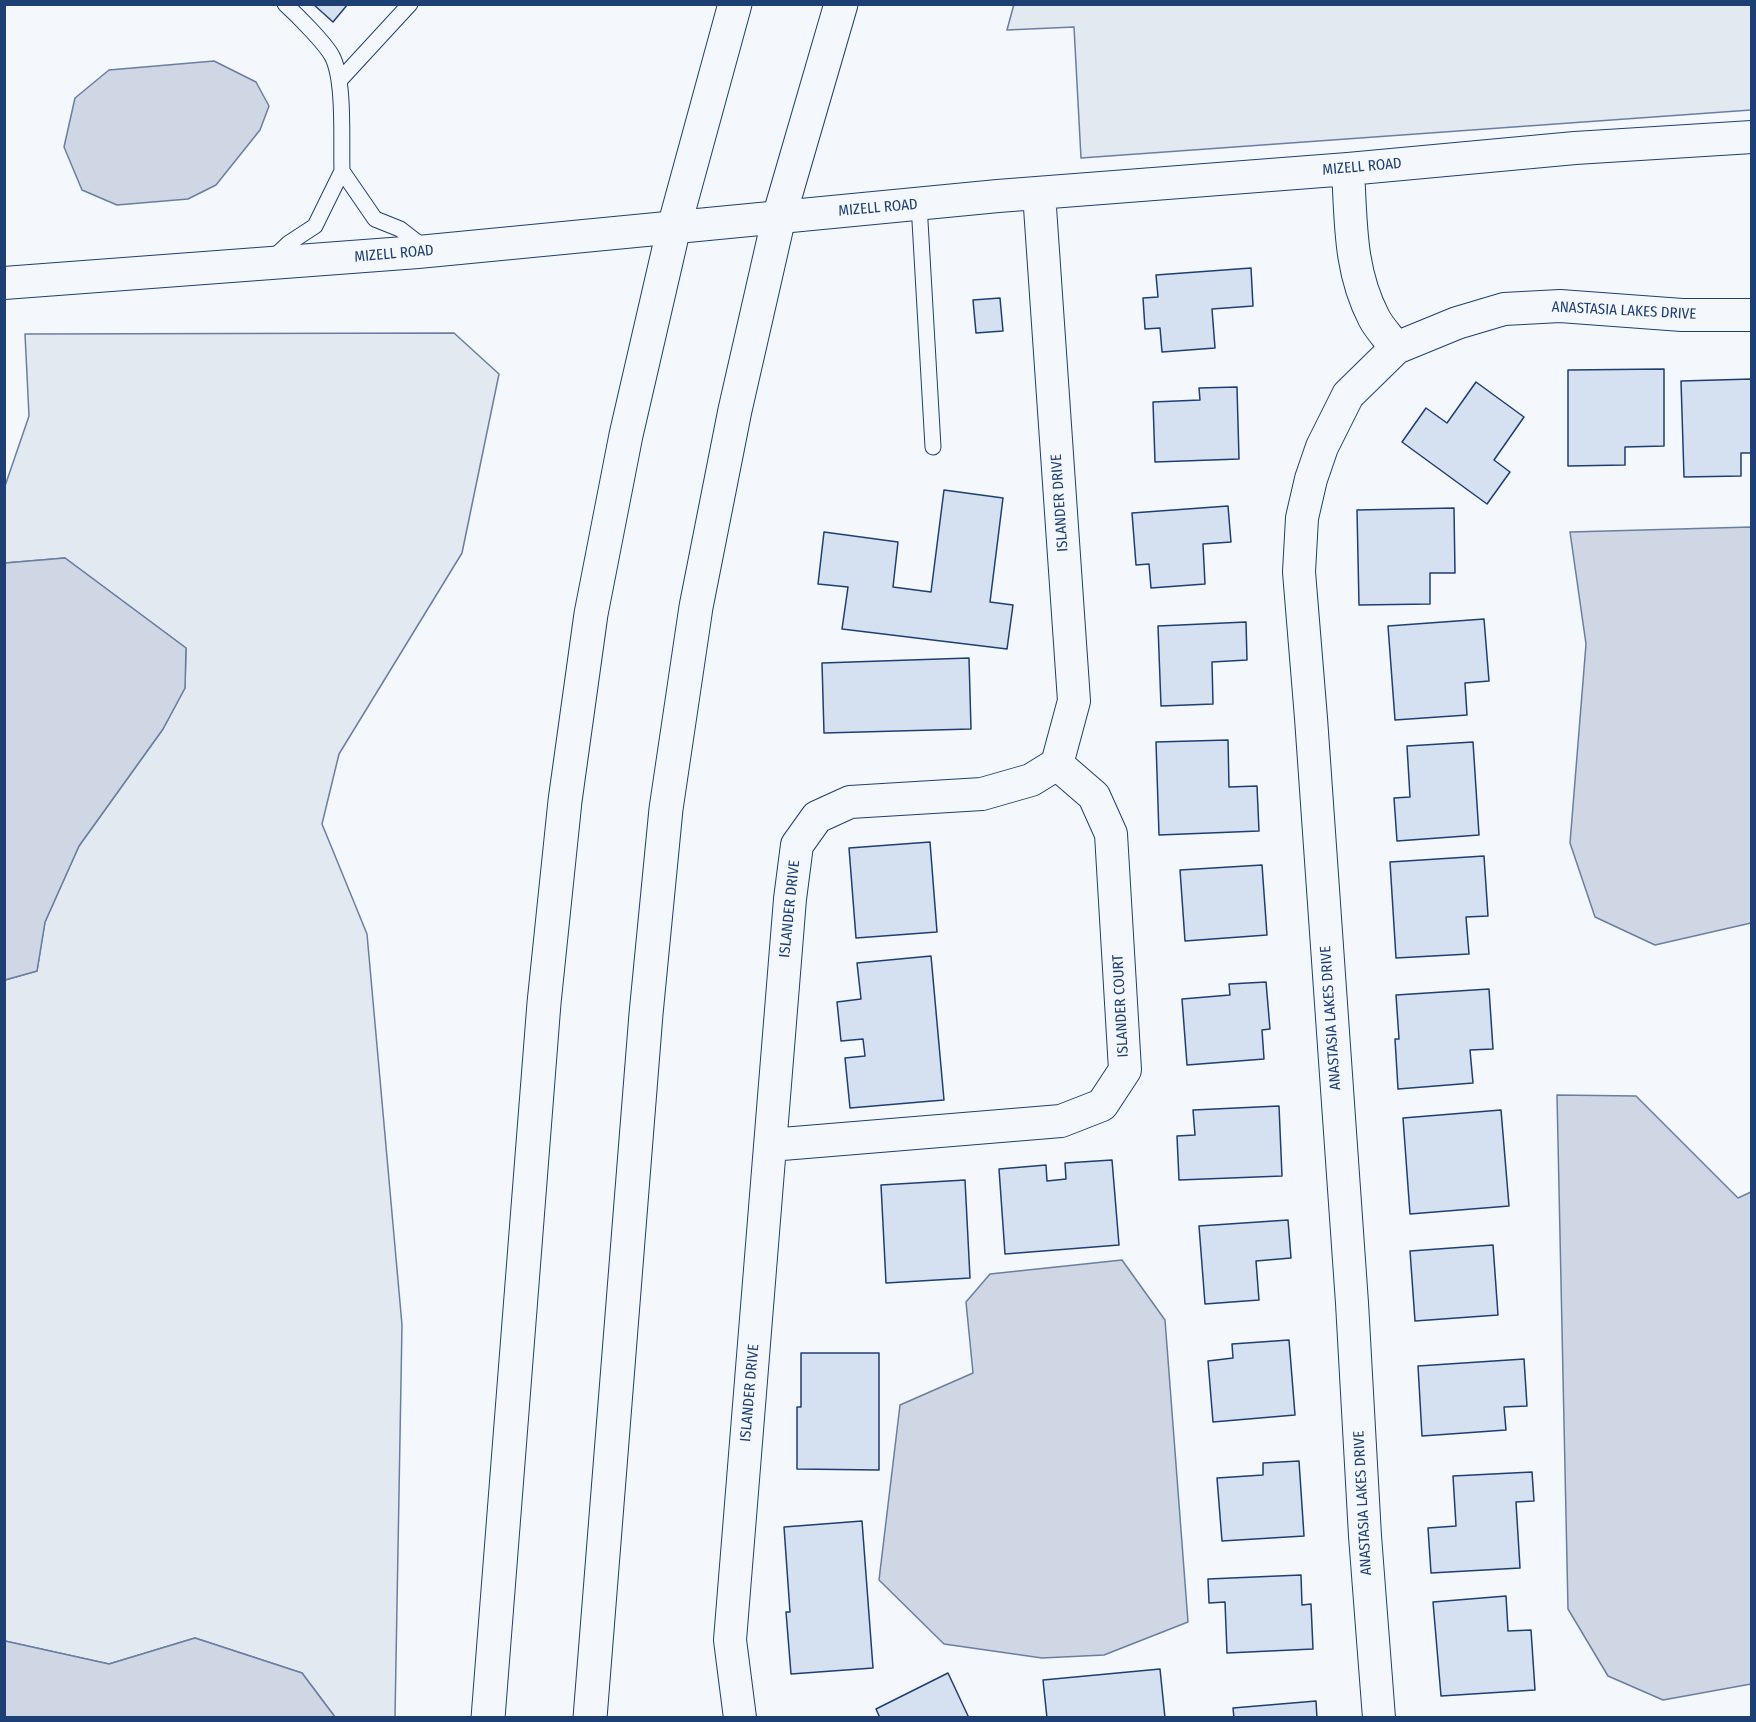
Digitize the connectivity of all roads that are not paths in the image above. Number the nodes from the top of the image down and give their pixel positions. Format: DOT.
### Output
graph roads {
  1 [pos="285,4"];
  2 [pos="410,4"];
  3 [pos="735,4"];
  4 [pos="841,4"];
  5 [pos="339,81"];
  6 [pos="1752,138"];
  7 [pos="1348,169"];
  8 [pos="342,171"];
  9 [pos="1039,193"];
  10 [pos="919,204"];
  11 [pos="779,217"];
  12 [pos="674,227"];
  13 [pos="429,251"];
  14 [pos="267,264"];
  15 [pos="4,283"];
  16 [pos="1752,315"];
  17 [pos="1396,348"];
  18 [pos="933,447"];
  19 [pos="1057,764"];
  20 [pos="770,1145"];
  21 [pos="736,1685"];
  22 [pos="488,1718"];
  23 [pos="590,1718"];
  24 [pos="740,1718"];
  25 [pos="756,1718"];
  26 [pos="1379,1718"];
  1 -- 5 [label="lane"];
  2 -- 5 [label="lane"];
  3 -- 12 [label="main road"];
  4 -- 11 [label="main road"];
  5 -- 8 [label="lane"];
  6 -- 7 [label="street, MIZELL ROAD"];
  7 -- 9 [label="street, MIZELL ROAD"];
  7 -- 17 [label="street"];
  8 -- 13 [label="lane"];
  8 -- 14 [label="lane"];
  9 -- 10 [label="street, MIZELL ROAD"];
  9 -- 19 [label="street, ISLANDER DRIVE"];
  10 -- 11 [label="street, MIZELL ROAD"];
  10 -- 18 [label="lane"];
  11 -- 12 [label="street, MIZELL ROAD"];
  11 -- 23 [label="main road"];
  12 -- 13 [label="street, MIZELL ROAD"];
  12 -- 22 [label="main road"];
  13 -- 14 [label="street, MIZELL ROAD"];
  14 -- 15 [label="street, MIZELL ROAD"];
  16 -- 17 [label="street, ANASTASIA LAKES DRIVE"];
  17 -- 26 [label="street, ANASTASIA LAKES DRIVE"];
  19 -- 20 [label="street, ISLANDER DRIVE"];
  19 -- 20 [label="street, ISLANDER COURT"];
  20 -- 21 [label="street, ISLANDER DRIVE"];
  21 -- 24 [label="street, ISLANDER DRIVE"];
  21 -- 25 [label="street"];
}
